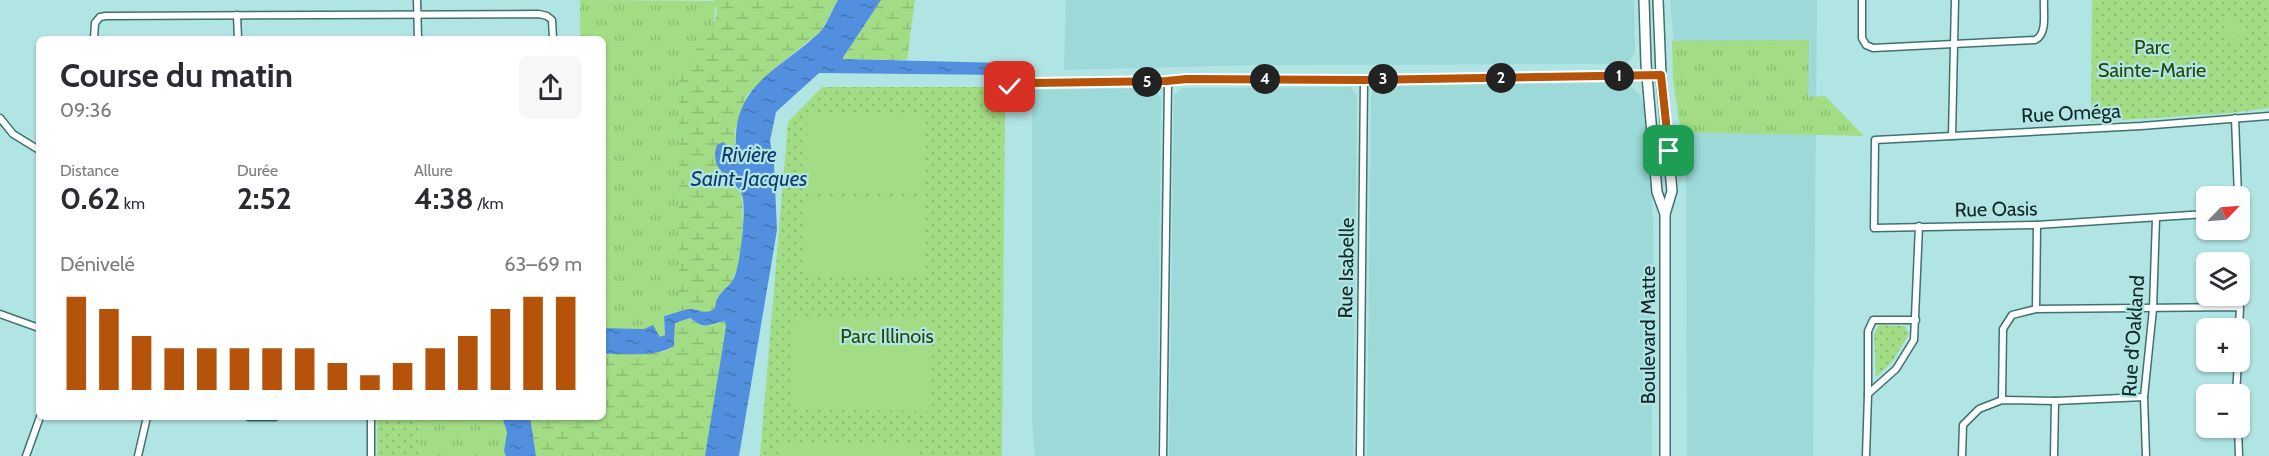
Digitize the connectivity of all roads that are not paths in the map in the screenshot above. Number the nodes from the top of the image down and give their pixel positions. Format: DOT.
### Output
graph roads {
  1 [pos="417,0"];
  2 [pos="1644,0"];
  3 [pos="1658,0"];
  4 [pos="1863,0"];
  5 [pos="1955,0"];
  6 [pos="2044,0"];
  7 [pos="417,14"];
  8 [pos="237,15"];
  9 [pos="94,36"];
  10 [pos="238,36"];
  11 [pos="417,36"];
  12 [pos="553,36"];
  13 [pos="1955,45"];
  14 [pos="1661,75"];
  15 [pos="1647,76"];
  16 [pos="1365,80"];
  17 [pos="1167,81"];
  18 [pos="1010,87"];
  19 [pos="2269,116"];
  20 [pos="0,118"];
  21 [pos="2235,118"];
  22 [pos="1952,136"];
  23 [pos="1875,140"];
  24 [pos="36,148"];
  25 [pos="2238,186"];
  26 [pos="1665,214"];
  27 [pos="2196,215"];
  28 [pos="2156,218"];
  29 [pos="2037,225"];
  30 [pos="1919,226"];
  31 [pos="2036,309"];
  32 [pos="2153,309"];
  33 [pos="0,314"];
  34 [pos="2239,318"];
  35 [pos="1916,320"];
  36 [pos="36,327"];
  37 [pos="1868,394"];
  38 [pos="2144,397"];
  39 [pos="2002,400"];
  40 [pos="2055,401"];
  41 [pos="39,420"];
  42 [pos="146,420"];
  43 [pos="371,420"];
  44 [pos="2238,438"];
  45 [pos="26,456"];
  46 [pos="138,456"];
  47 [pos="371,456"];
  48 [pos="1163,456"];
  49 [pos="1359,456"];
  50 [pos="1665,456"];
  51 [pos="1866,456"];
  52 [pos="1962,456"];
  53 [pos="2054,456"];
  54 [pos="2146,456"];
  55 [pos="2239,456"];
  1 -- 7 [label="street"];
  2 -- 15 [label="main road, Boulevard Matte"];
  3 -- 14 [label="main road, Boulevard Matte"];
  4 -- 13 [label="street"];
  5 -- 13 [label="street"];
  6 -- 13 [label="street"];
  7 -- 8 [label="street"];
  7 -- 11 [label="street"];
  7 -- 12 [label="street"];
  8 -- 9 [label="street"];
  8 -- 10 [label="street"];
  13 -- 22 [label="street"];
  14 -- 15 [label="street"];
  14 -- 26 [label="main road, Boulevard Matte"];
  15 -- 16 [label="street"];
  15 -- 26 [label="main road, Boulevard Matte"];
  16 -- 17 [label="street"];
  16 -- 49 [label="street, Rue Isabelle"];
  17 -- 18 [label="street"];
  17 -- 48 [label="street"];
  19 -- 21 [label="street, Rue Oméga"];
  20 -- 24 [label="street"];
  21 -- 22 [label="street, Rue Oméga"];
  21 -- 25 [label="street"];
  22 -- 23 [label="street, Rue Oméga"];
  23 -- 30 [label="street, Rue Oasis"];
  26 -- 50 [label="main road, Boulevard Matte"];
  27 -- 28 [label="street, Rue Oasis"];
  28 -- 29 [label="street, Rue Oasis"];
  28 -- 32 [label="street, Rue d'Oakland"];
  29 -- 30 [label="street, Rue Oasis"];
  29 -- 31 [label="street"];
  30 -- 35 [label="street"];
  31 -- 32 [label="street"];
  31 -- 39 [label="street"];
  32 -- 34 [label="street"];
  32 -- 38 [label="street, Rue d'Oakland"];
  33 -- 36 [label="street"];
  35 -- 37 [label="street"];
  35 -- 37 [label="street"];
  37 -- 51 [label="street"];
  38 -- 40 [label="street"];
  38 -- 54 [label="street, Rue d'Oakland"];
  39 -- 40 [label="street"];
  39 -- 52 [label="street"];
  40 -- 53 [label="street"];
  41 -- 45 [label="street"];
  42 -- 46 [label="street"];
  43 -- 47 [label="street"];
  44 -- 55 [label="street"];
}
